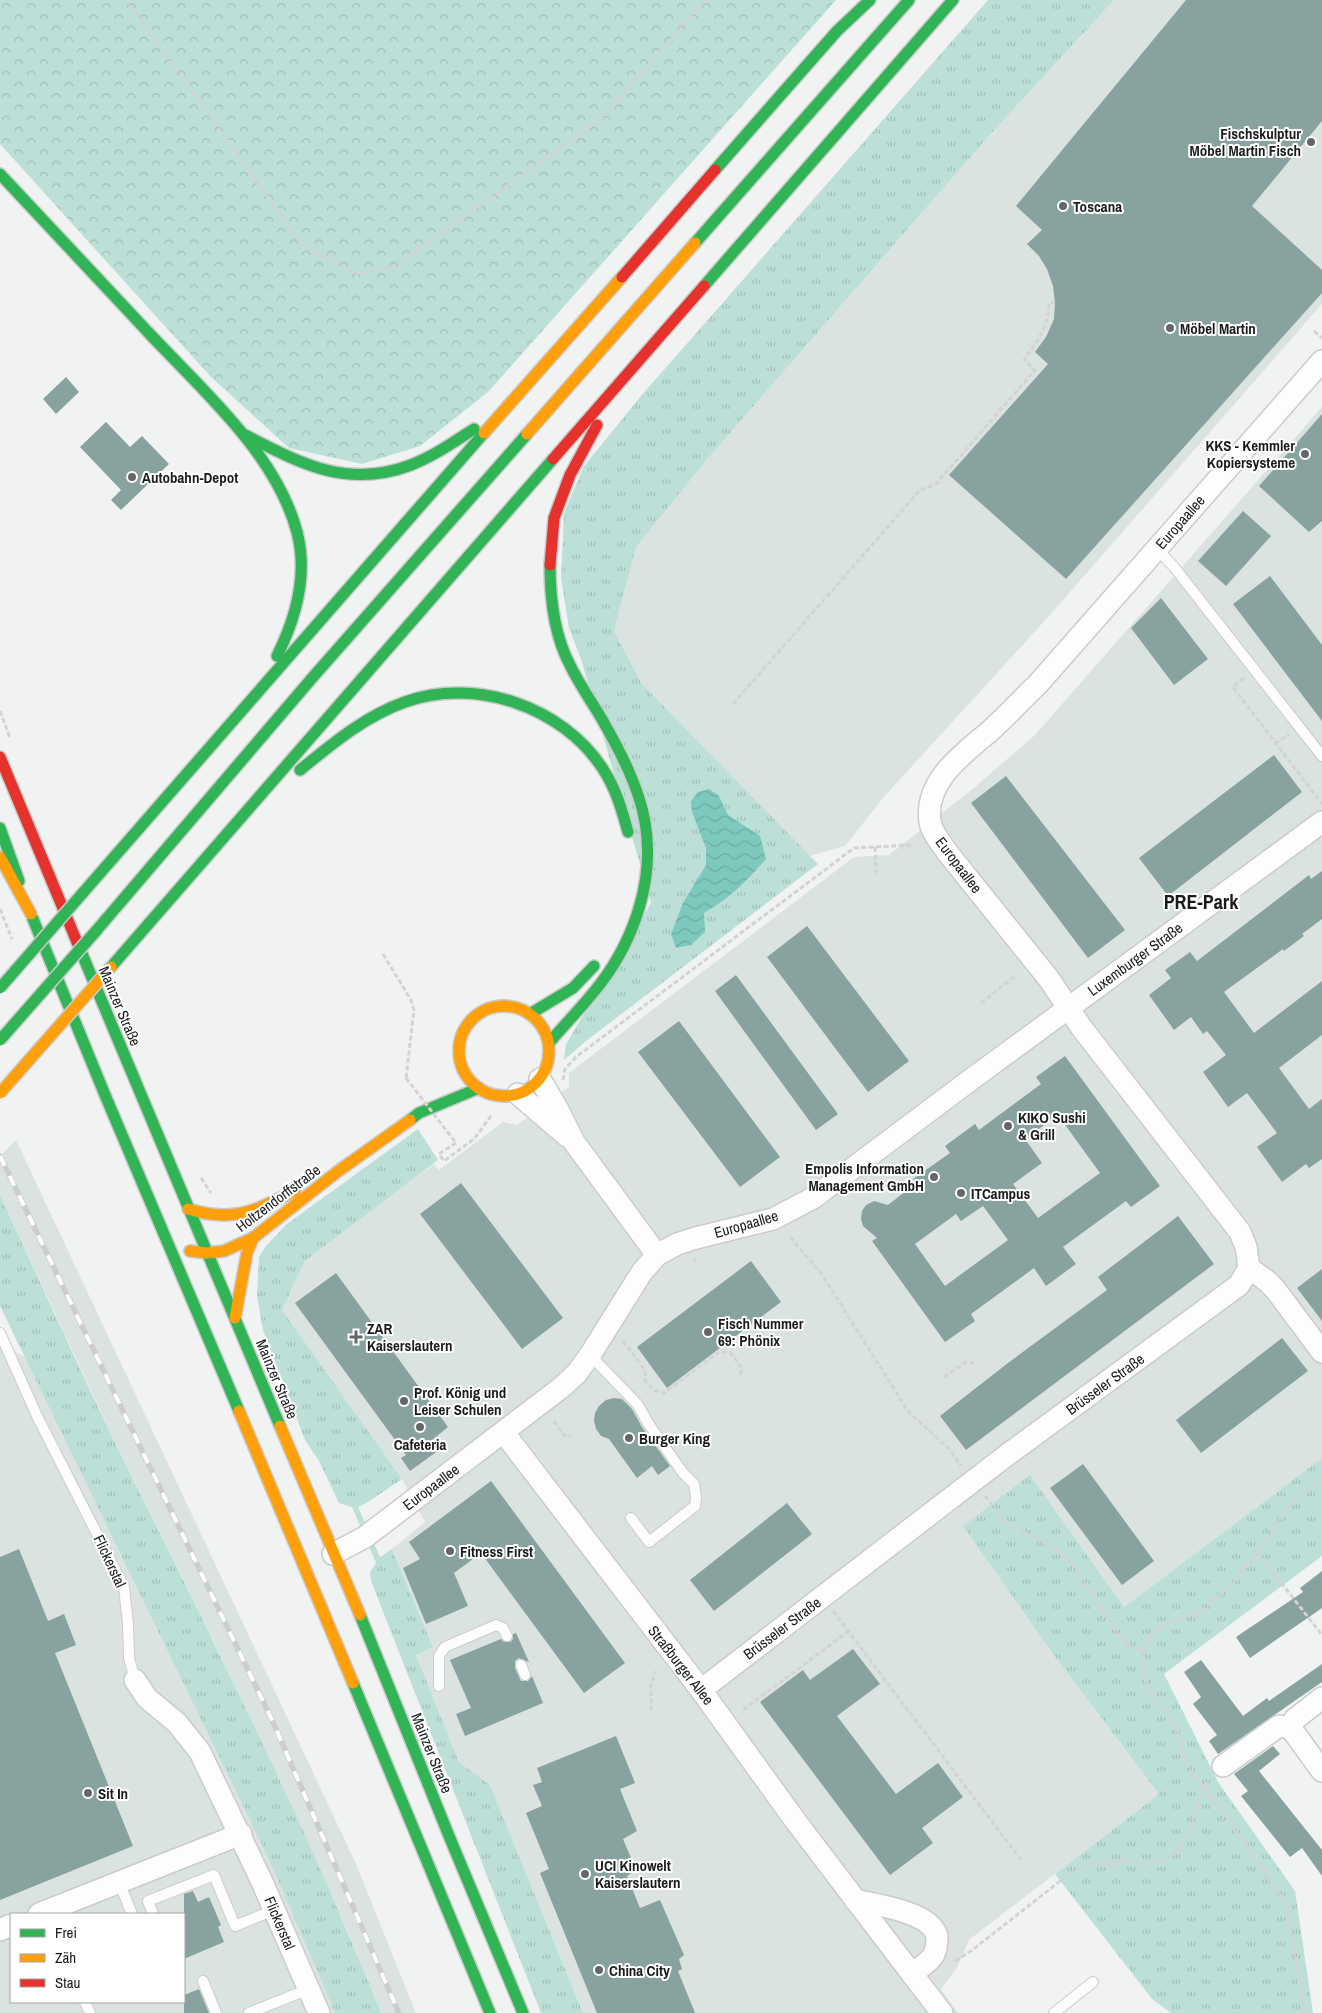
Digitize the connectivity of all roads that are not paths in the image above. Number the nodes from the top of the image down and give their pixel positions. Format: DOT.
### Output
graph roads {
  1 [pos="870,0"];
  2 [pos="909,0"];
  3 [pos="954,0"];
  4 [pos="0,174"];
  5 [pos="1322,361"];
  6 [pos="626,374"];
  7 [pos="510,404"];
  8 [pos="240,432"];
  9 [pos="1157,549"];
  10 [pos="259,688"];
  11 [pos="1322,756"];
  12 [pos="0,757"];
  13 [pos="248,811"];
  14 [pos="1322,822"];
  15 [pos="0,828"];
  16 [pos="630,845"];
  17 [pos="0,857"];
  18 [pos="31,914"];
  19 [pos="598,959"];
  20 [pos="0,988"];
  21 [pos="1068,1008"];
  22 [pos="530,1014"];
  23 [pos="0,1040"];
  24 [pos="549,1043"];
  25 [pos="540,1078"];
  26 [pos="479,1088"];
  27 [pos="0,1093"];
  28 [pos="518,1094"];
  29 [pos="432,1096"];
  30 [pos="419,1113"];
  31 [pos="574,1142"];
  32 [pos="337,1172"];
  33 [pos="188,1209"];
  34 [pos="253,1238"];
  35 [pos="166,1240"];
  36 [pos="207,1253"];
  37 [pos="657,1255"];
  38 [pos="1249,1268"];
  39 [pos="235,1318"];
  40 [pos="0,1334"];
  41 [pos="1322,1352"];
  42 [pos="590,1355"];
  43 [pos="504,1433"];
  44 [pos="631,1518"];
  45 [pos="318,1561"];
  46 [pos="507,1636"];
  47 [pos="135,1680"];
  48 [pos="439,1686"];
  49 [pos="701,1690"];
  50 [pos="1322,1698"];
  51 [pos="1290,1727"];
  52 [pos="1223,1766"];
  53 [pos="1322,1771"];
  54 [pos="241,1834"];
  55 [pos="119,1882"];
  56 [pos="855,1900"];
  57 [pos="274,1910"];
  58 [pos="46,1913"];
  59 [pos="132,1913"];
  60 [pos="153,1913"];
  61 [pos="912,1974"];
  62 [pos="203,1981"];
  63 [pos="1093,1982"];
  64 [pos="309,1989"];
  65 [pos="216,2013"];
  66 [pos="249,2013"];
  67 [pos="319,2013"];
  68 [pos="490,2013"];
  69 [pos="523,2013"];
  70 [pos="942,2013"];
  71 [pos="1054,2013"];
  1 -- 7 [label="main road"];
  2 -- 23 [label="main road, bridge"];
  3 -- 6 [label="main road"];
  4 -- 8 [label="main road"];
  5 -- 9 [label="street, Europaallee"];
  6 -- 13 [label="main road"];
  6 -- 24 [label="main road"];
  7 -- 8 [label="main road"];
  7 -- 10 [label="main road"];
  8 -- 10 [label="main road"];
  9 -- 11 [label="lane"];
  9 -- 21 [label="street, Europaallee"];
  10 -- 20 [label="main road, bridge"];
  12 -- 33 [label="main road, Mainzer Straße"];
  13 -- 16 [label="main road"];
  13 -- 27 [label="main road, bridge"];
  14 -- 21 [label="street, Luxemburger Straße"];
  15 -- 18 [label="main road"];
  17 -- 18 [label="main road"];
  18 -- 35 [label="main road, Mainzer Straße"];
  19 -- 22 [label="main road"];
  21 -- 37 [label="street, Europaallee"];
  21 -- 38 [label="street"];
  22 -- 24 [label="main road"];
  22 -- 26 [label="main road"];
  24 -- 25 [label="main road"];
  25 -- 28 [label="main road"];
  25 -- 31 [label="street"];
  26 -- 28 [label="main road"];
  26 -- 30 [label="main road, Holtzendorffstraße"];
  28 -- 31 [label="street"];
  29 -- 30 [label="main road, Holtzendorffstraße"];
  30 -- 32 [label="main road, Holtzendorffstraße"];
  31 -- 37 [label="street"];
  32 -- 33 [label="main road, Holtzendorffstraße"];
  32 -- 34 [label="main road, Holtzendorffstraße"];
  33 -- 36 [label="main road, Mainzer Straße"];
  34 -- 36 [label="main road, Holtzendorffstraße"];
  34 -- 39 [label="main road"];
  35 -- 36 [label="main road"];
  35 -- 45 [label="main road, Mainzer Straße"];
  36 -- 39 [label="main road, Mainzer Straße"];
  37 -- 42 [label="street, Europaallee"];
  38 -- 41 [label="street"];
  38 -- 49 [label="street, Brüsseler Straße"];
  39 -- 45 [label="main road, Mainzer Straße"];
  40 -- 47 [label="lane, Flickerstal"];
  42 -- 43 [label="street, Europaallee"];
  42 -- 44 [label="lane"];
  43 -- 45 [label="street, Europaallee"];
  43 -- 49 [label="street, Straßburger Allee"];
  45 -- 68 [label="main road, Mainzer Straße"];
  45 -- 69 [label="main road, Mainzer Straße"];
  46 -- 48 [label="lane"];
  47 -- 54 [label="street, Flickerstal"];
  49 -- 56 [label="street, Straßburger Allee"];
  50 -- 51 [label="street"];
  51 -- 52 [label="street"];
  51 -- 53 [label="street"];
  54 -- 55 [label="street"];
  54 -- 57 [label="street, Flickerstal"];
  55 -- 58 [label="street"];
  55 -- 59 [label="lane"];
  56 -- 61 [label="street, Straßburger Allee"];
  56 -- 61 [label="street"];
  57 -- 60 [label="lane"];
  57 -- 64 [label="street, Flickerstal"];
  61 -- 70 [label="street, Straßburger Allee"];
  62 -- 65 [label="lane"];
  63 -- 71 [label="lane"];
  64 -- 66 [label="lane"];
  64 -- 67 [label="street, Flickerstal"];
}
